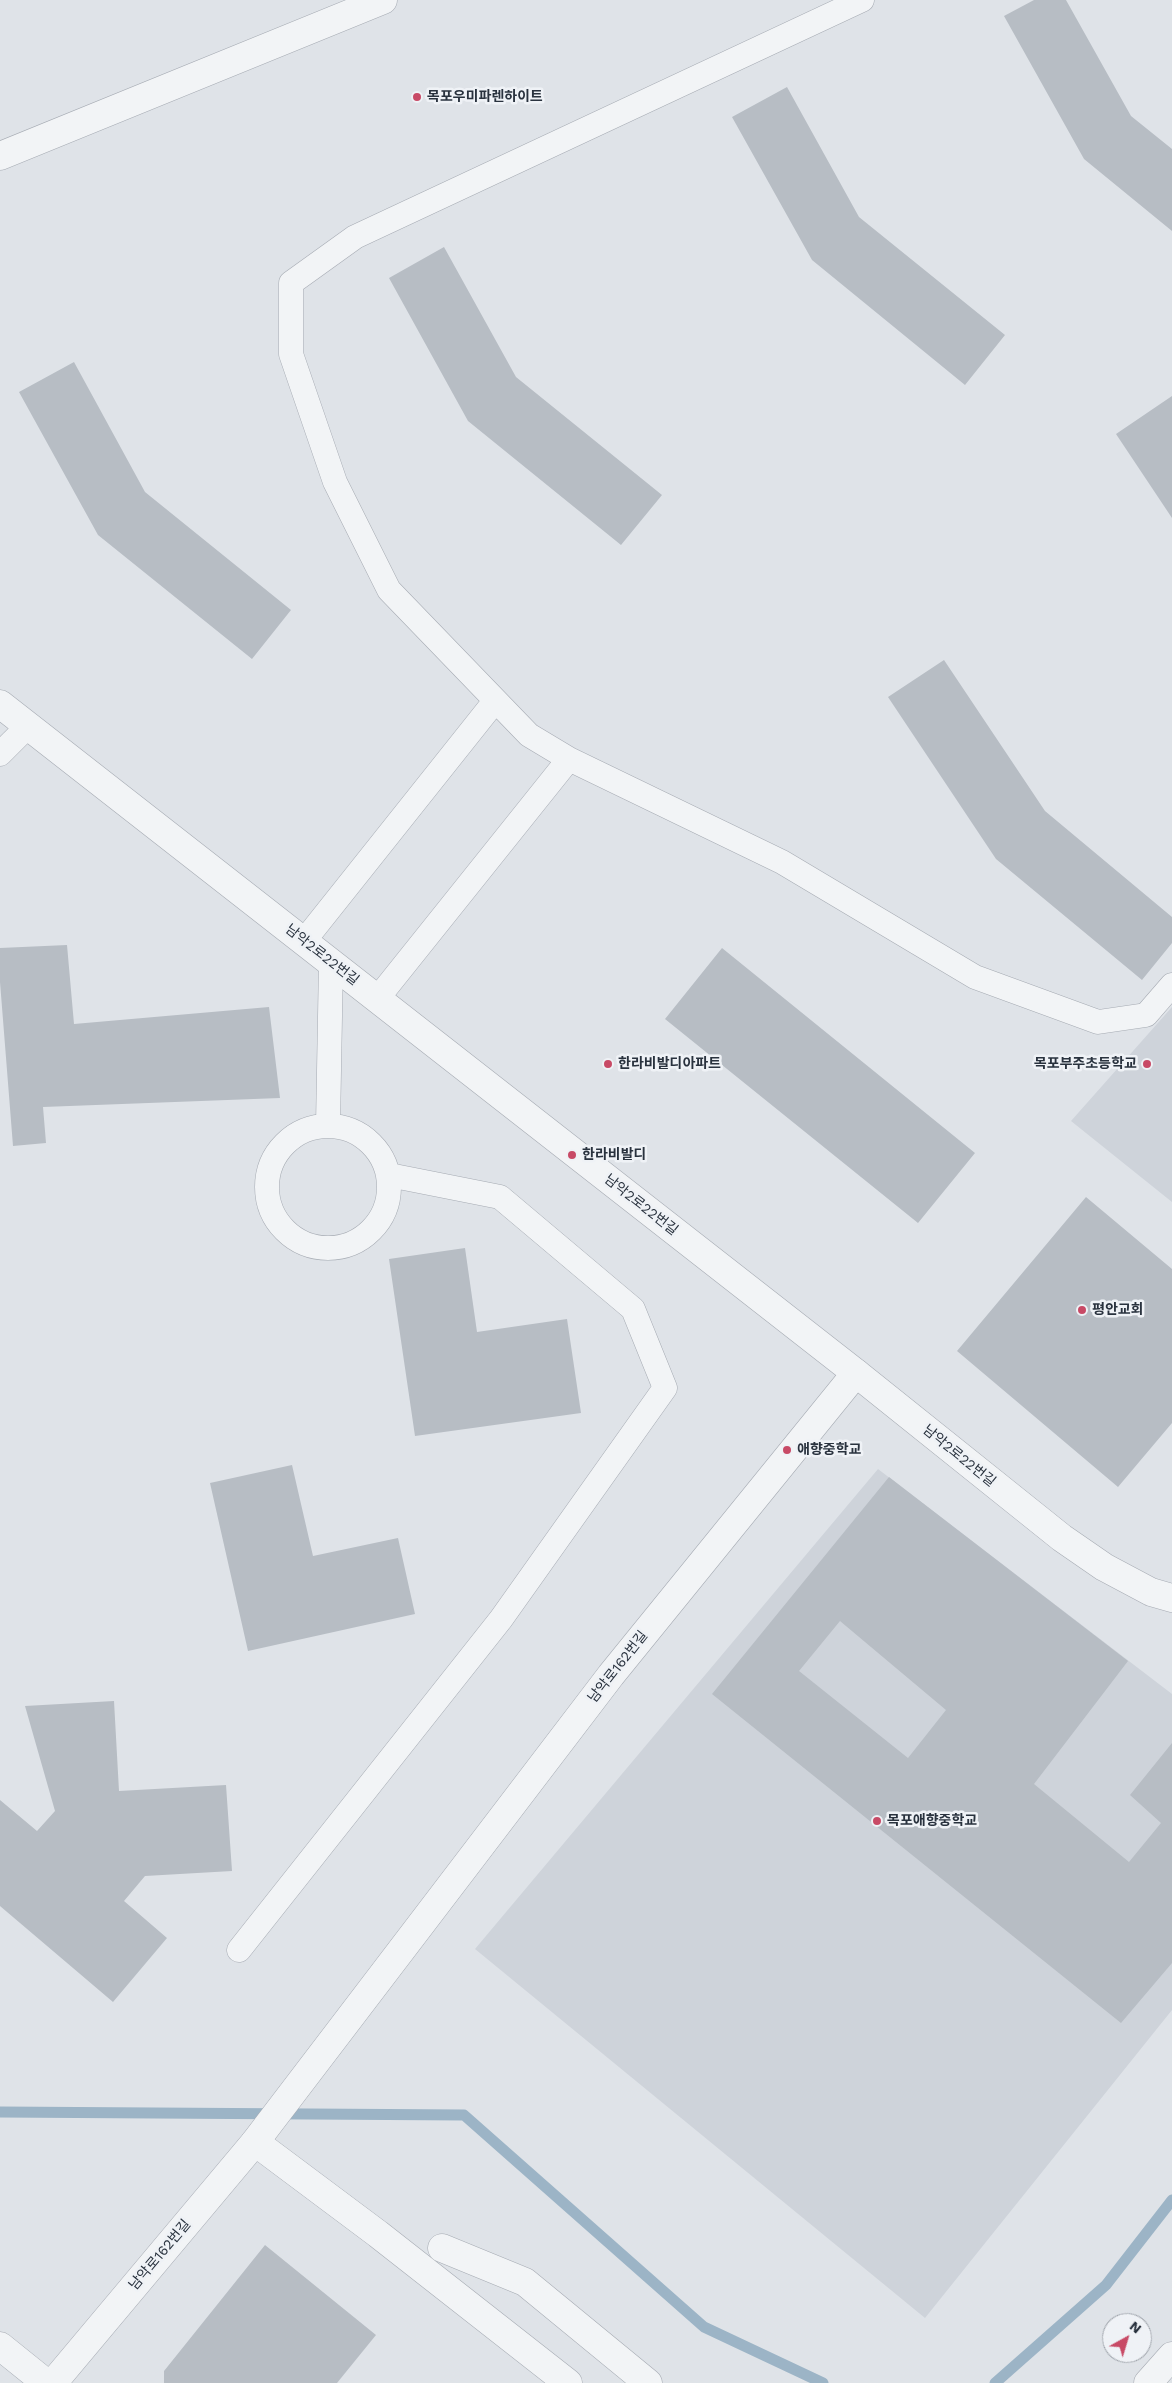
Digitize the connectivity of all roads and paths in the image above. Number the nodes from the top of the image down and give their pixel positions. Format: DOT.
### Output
graph roads {
  1 [pos="383,0"];
  2 [pos="862,0"];
  3 [pos="0,156"];
  4 [pos="495,701"];
  5 [pos="0,704"];
  6 [pos="28,726"];
  7 [pos="0,754"];
  8 [pos="569,759"];
  9 [pos="304,941"];
  10 [pos="331,962"];
  11 [pos="1172,985"];
  12 [pos="377,998"];
  13 [pos="328,1125"];
  14 [pos="389,1175"];
  15 [pos="856,1373"];
  16 [pos="1172,1598"];
  17 [pos="239,1950"];
  18 [pos="260,2134"];
  19 [pos="442,2248"];
  20 [pos="0,2346"];
  21 [pos="1172,2356"];
  22 [pos="46,2383"];
  23 [pos="53,2383"];
  24 [pos="568,2383"];
  25 [pos="648,2383"];
  26 [pos="1148,2383"];
  1 -- 3 [label="street"];
  2 -- 4 [label="lane"];
  4 -- 8 [label="lane"];
  4 -- 9 [label="lane"];
  5 -- 6 [label="street, 남악2로22번길"];
  6 -- 7 [label="lane"];
  6 -- 9 [label="street, 남악2로22번길"];
  8 -- 11 [label="lane"];
  8 -- 12 [label="lane"];
  9 -- 10 [label="street, 남악2로22번길"];
  10 -- 12 [label="street, 남악2로22번길"];
  10 -- 13 [label="lane"];
  12 -- 15 [label="street, 남악2로22번길"];
  13 -- 14 [label="lane"];
  13 -- 14 [label="lane"];
  14 -- 17 [label="lane"];
  15 -- 16 [label="street, 남악2로22번길"];
  15 -- 18 [label="street, 남악로162번길"];
  18 -- 23 [label="street, 남악로162번길"];
  18 -- 24 [label="street"];
  19 -- 25 [label="street"];
  20 -- 22 [label="street"];
  21 -- 26 [label="street"];
}
